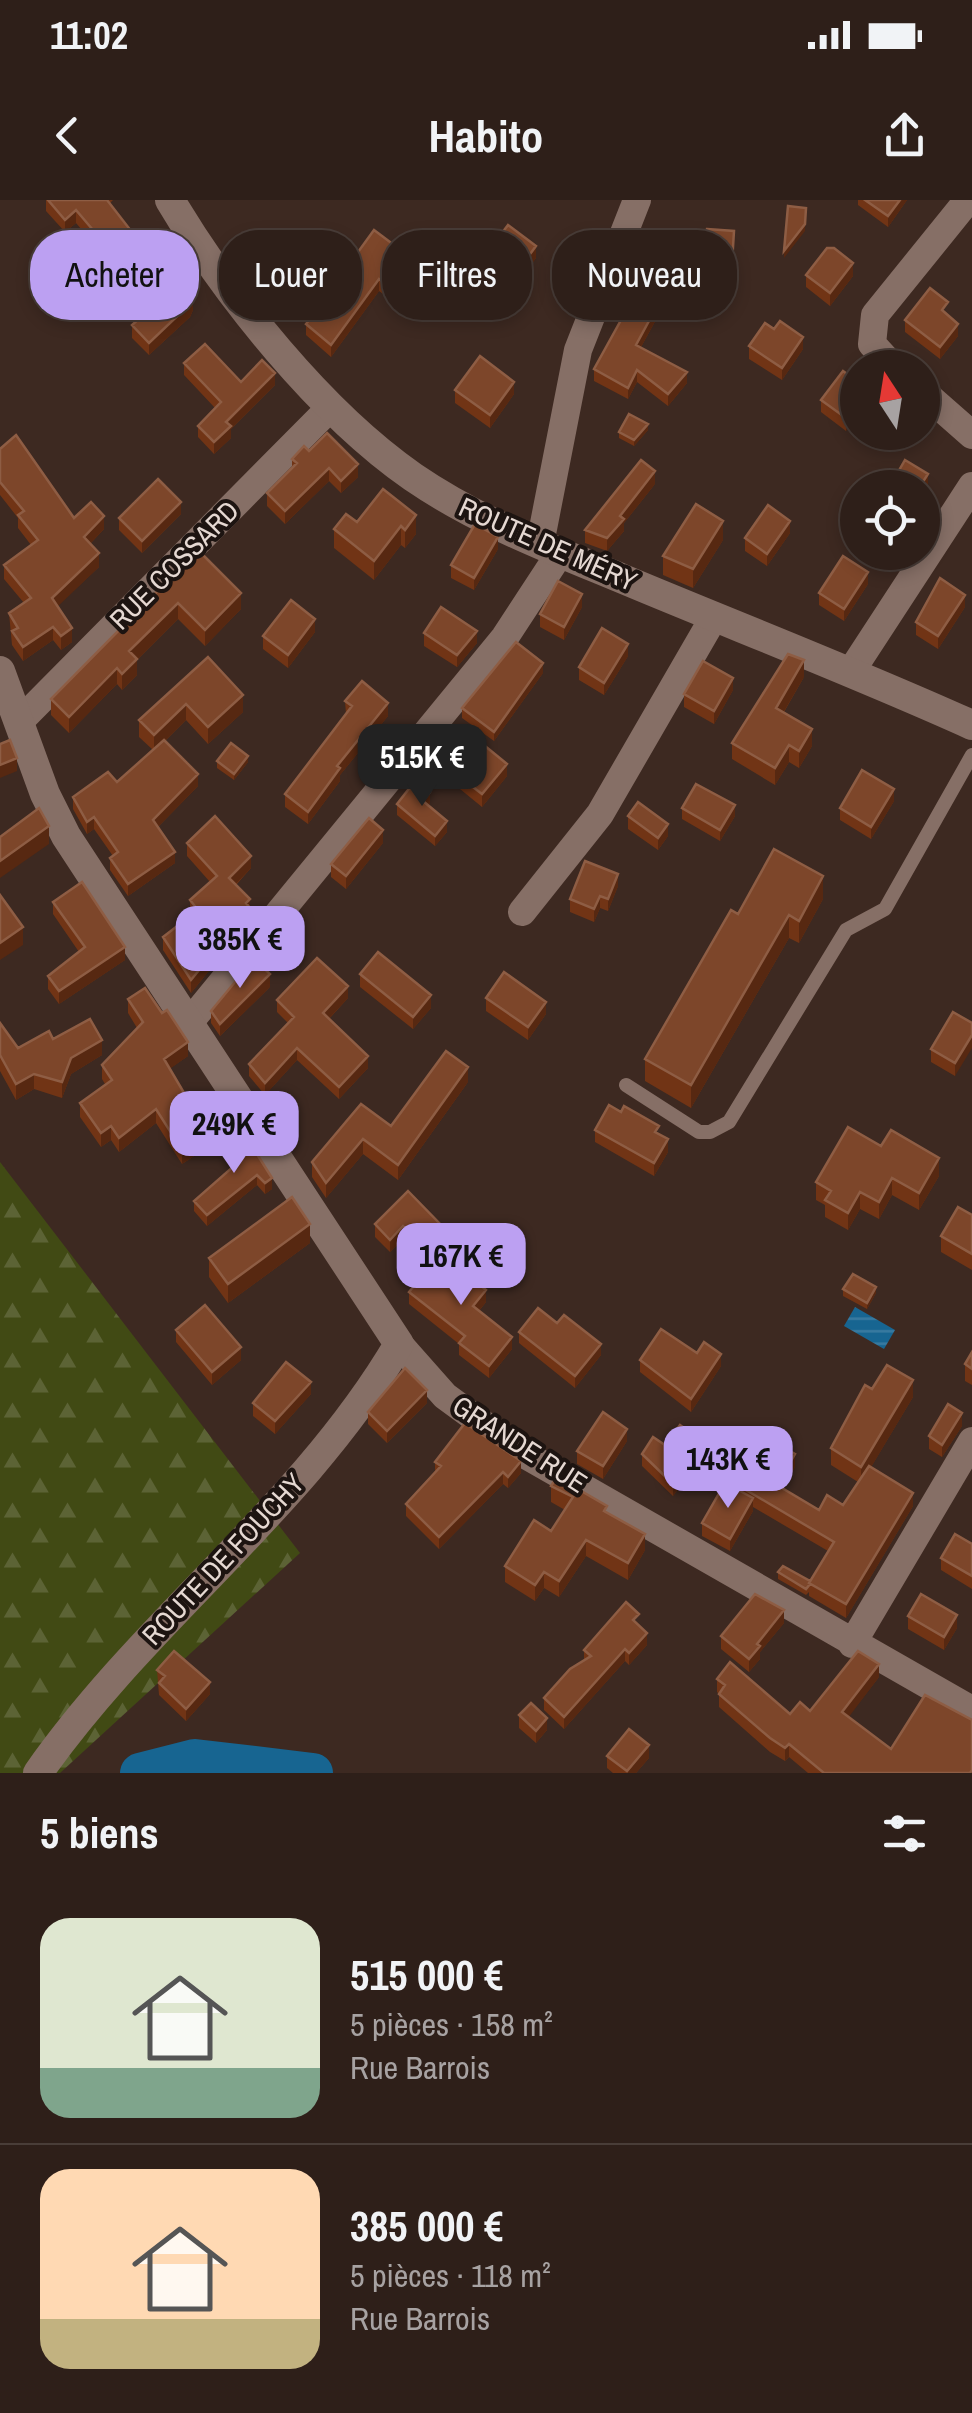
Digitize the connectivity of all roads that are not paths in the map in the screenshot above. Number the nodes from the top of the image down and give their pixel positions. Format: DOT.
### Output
graph roads {
  1 [pos="170,200"];
  2 [pos="637,200"];
  3 [pos="968,200"];
  4 [pos="878,350"];
  5 [pos="940,404"];
  6 [pos="329,409"];
  7 [pos="970,426"];
  8 [pos="972,486"];
  9 [pos="550,548"];
  10 [pos="714,617"];
  11 [pos="852,670"];
  12 [pos="0,671"];
  13 [pos="19,722"];
  14 [pos="972,724"];
  15 [pos="972,755"];
  16 [pos="522,912"];
  17 [pos="188,1024"];
  18 [pos="626,1084"];
  19 [pos="399,1344"];
  20 [pos="972,1441"];
  21 [pos="852,1644"];
  22 [pos="972,1710"];
  23 [pos="39,1771"];
  1 -- 6 [label="street, ROUTE DE MÉRY"];
  2 -- 9 [label="street"];
  3 -- 4 [label="street"];
  5 -- 7 [label="street"];
  6 -- 9 [label="street, ROUTE DE MÉRY"];
  6 -- 13 [label="street, RUE COSSARD"];
  8 -- 11 [label="street"];
  9 -- 10 [label="street, ROUTE DE MÉRY"];
  9 -- 17 [label="street"];
  10 -- 11 [label="street, ROUTE DE MÉRY"];
  10 -- 16 [label="street"];
  11 -- 14 [label="street, ROUTE DE MÉRY"];
  12 -- 13 [label="street, GRANDE RUE"];
  13 -- 17 [label="street, GRANDE RUE"];
  15 -- 18 [label="lane"];
  17 -- 19 [label="street, GRANDE RUE"];
  19 -- 21 [label="street, GRANDE RUE"];
  19 -- 23 [label="street, ROUTE DE FOUCHY"];
  20 -- 21 [label="street"];
  21 -- 22 [label="street, GRANDE RUE"];
}
